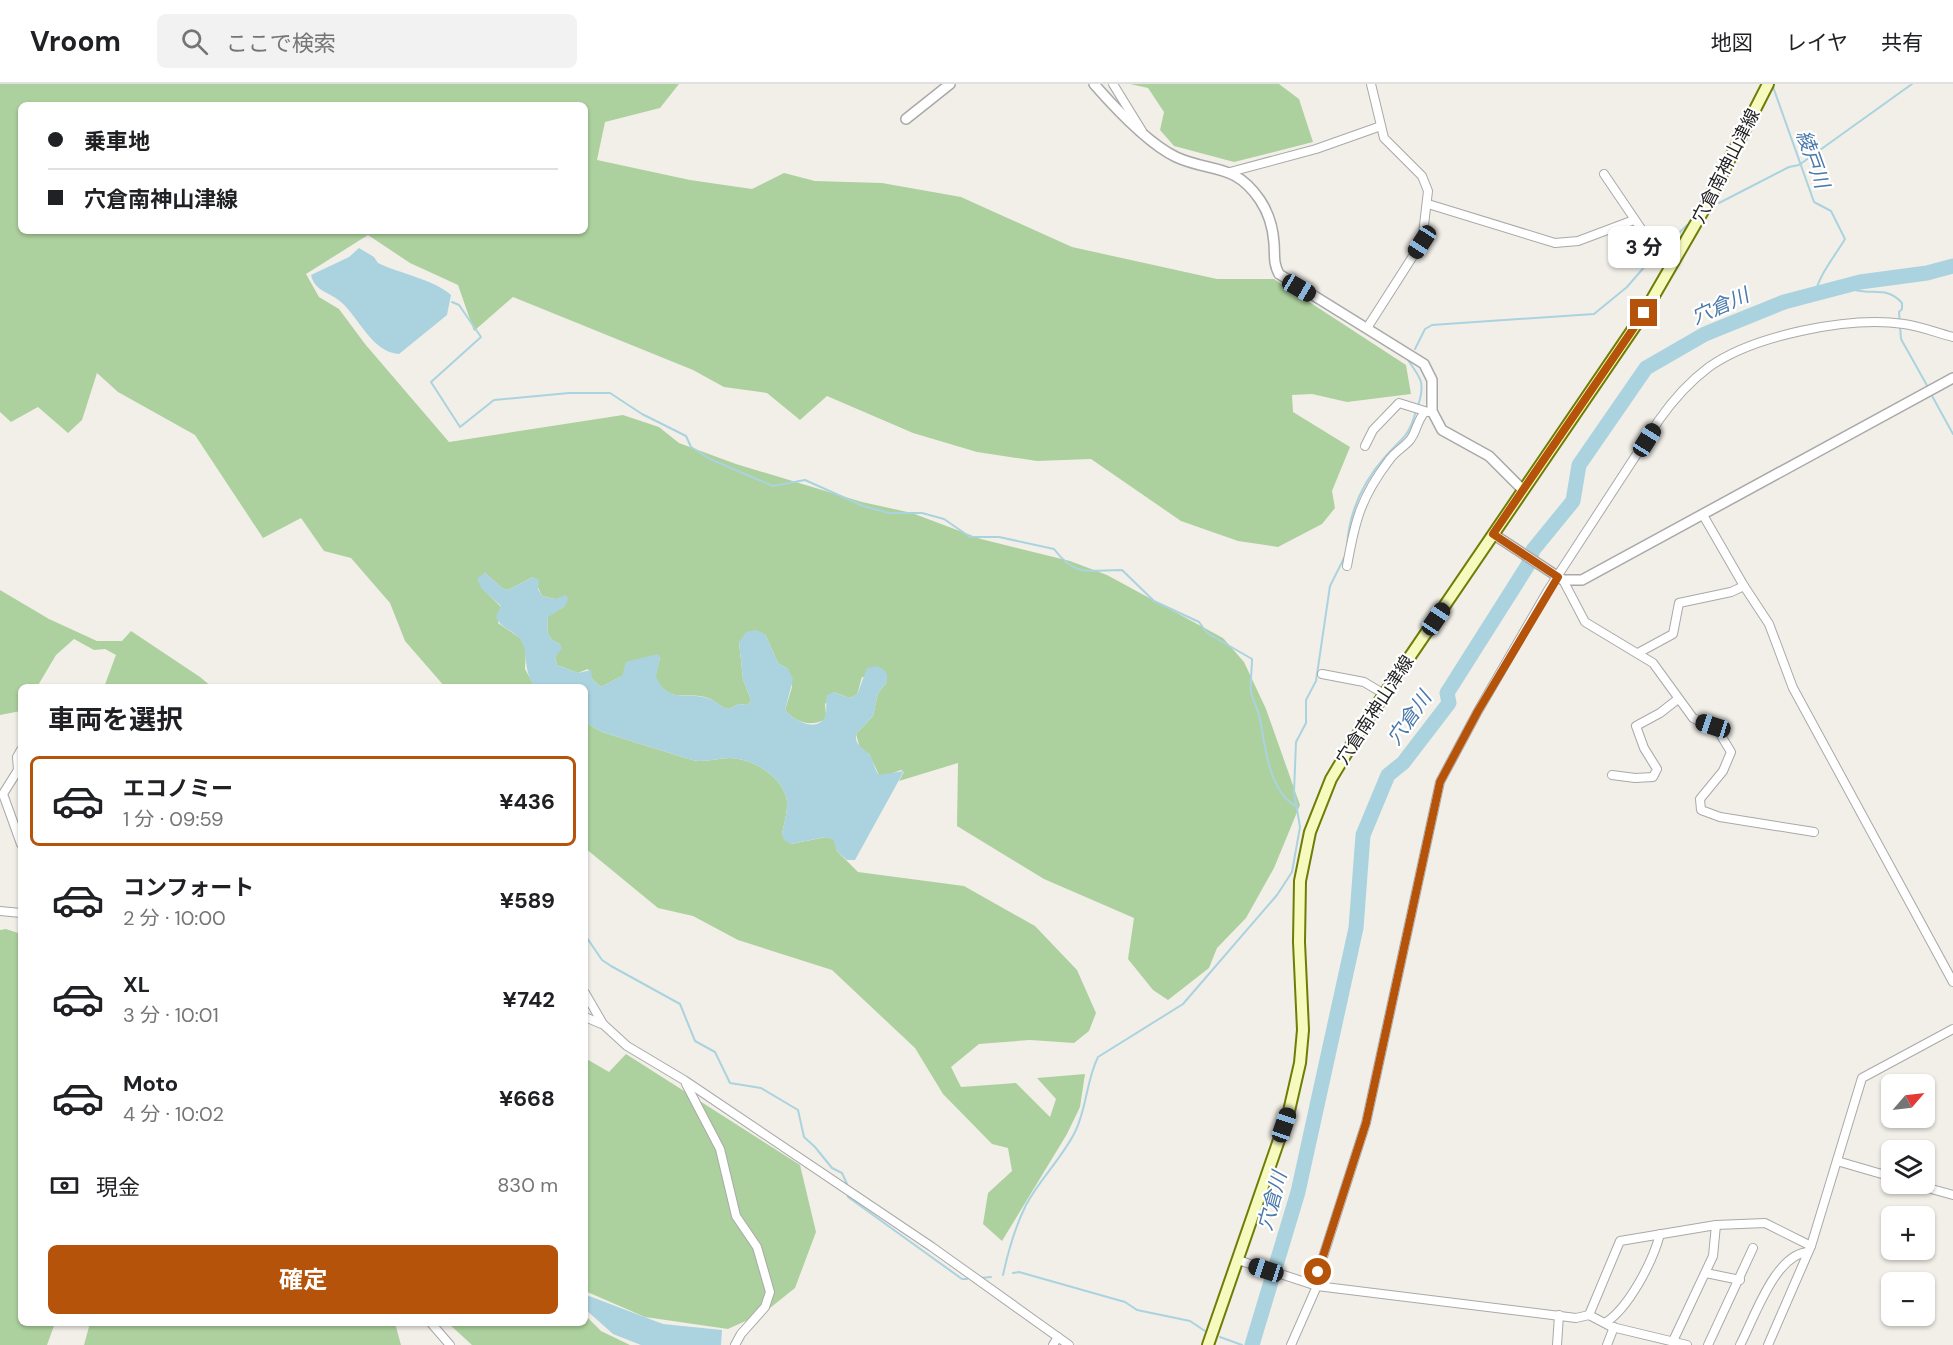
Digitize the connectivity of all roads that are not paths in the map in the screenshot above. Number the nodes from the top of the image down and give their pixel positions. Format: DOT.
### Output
graph roads {
  1 [pos="950,84"];
  2 [pos="1094,84"];
  3 [pos="1113,84"];
  4 [pos="1371,84"];
  5 [pos="1768,84"];
  6 [pos="906,119"];
  7 [pos="1381,126"];
  8 [pos="1143,132"];
  9 [pos="1230,172"];
  10 [pos="1604,174"];
  11 [pos="1428,204"];
  12 [pos="1634,220"];
  13 [pos="1676,260"];
  14 [pos="1367,328"];
  15 [pos="1953,337"];
  16 [pos="1953,378"];
  17 [pos="1423,410"];
  18 [pos="1365,446"];
  19 [pos="1523,490"];
  20 [pos="1703,515"];
  21 [pos="1497,536"];
  22 [pos="1347,566"];
  23 [pos="1559,578"];
  24 [pos="1744,586"];
  25 [pos="1638,654"];
  26 [pos="1322,674"];
  27 [pos="1384,694"];
  28 [pos="1678,699"];
  29 [pos="18,755"];
  30 [pos="18,771"];
  31 [pos="18,771"];
  32 [pos="1612,775"];
  33 [pos="1814,832"];
  34 [pos="18,836"];
  35 [pos="0,911"];
  36 [pos="18,913"];
  37 [pos="1953,982"];
  38 [pos="588,998"];
  39 [pos="588,1018"];
  40 [pos="604,1025"];
  41 [pos="1953,1029"];
  42 [pos="684,1080"];
  43 [pos="1837,1161"];
  44 [pos="1881,1174"];
  45 [pos="1935,1190"];
  46 [pos="1953,1195"];
  47 [pos="1716,1224"];
  48 [pos="1660,1234"];
  49 [pos="1753,1248"];
  50 [pos="1810,1249"];
  51 [pos="1241,1261"];
  52 [pos="1706,1273"];
  53 [pos="1740,1280"];
  54 [pos="1314,1286"];
  55 [pos="1559,1315"];
  56 [pos="1589,1315"];
  57 [pos="1605,1323"];
  58 [pos="434,1326"];
  59 [pos="1614,1327"];
  60 [pos="1058,1337"];
  61 [pos="1673,1341"];
  62 [pos="1744,1344"];
  63 [pos="450,1345"];
  64 [pos="735,1345"];
  65 [pos="1053,1345"];
  66 [pos="1069,1345"];
  67 [pos="1208,1345"];
  68 [pos="1291,1345"];
  69 [pos="1557,1345"];
  70 [pos="1607,1345"];
  71 [pos="1688,1345"];
  72 [pos="1708,1345"];
  73 [pos="1768,1345"];
  1 -- 6 [label="street"];
  2 -- 8 [label="street"];
  3 -- 8 [label="street"];
  4 -- 7 [label="street"];
  5 -- 13 [label="main road, 穴倉南神山津線"];
  7 -- 9 [label="street"];
  7 -- 11 [label="street"];
  8 -- 9 [label="street"];
  9 -- 14 [label="street"];
  10 -- 12 [label="street"];
  11 -- 12 [label="street"];
  11 -- 14 [label="street"];
  12 -- 13 [label="street"];
  13 -- 19 [label="main road, 穴倉南神山津線"];
  14 -- 17 [label="street"];
  15 -- 23 [label="street"];
  16 -- 20 [label="street"];
  17 -- 18 [label="street"];
  17 -- 19 [label="street"];
  17 -- 22 [label="street"];
  19 -- 21 [label="main road, 穴倉南神山津線"];
  20 -- 23 [label="street"];
  20 -- 24 [label="street"];
  21 -- 23 [label="street"];
  21 -- 27 [label="main road, 穴倉南神山津線"];
  23 -- 25 [label="street"];
  23 -- 54 [label="street"];
  24 -- 25 [label="street"];
  24 -- 37 [label="street"];
  25 -- 28 [label="street"];
  26 -- 27 [label="street"];
  27 -- 51 [label="main road, 穴倉南神山津線"];
  28 -- 32 [label="street"];
  28 -- 33 [label="street"];
  29 -- 30 [label="street"];
  31 -- 34 [label="street"];
  35 -- 36 [label="street"];
  38 -- 40 [label="street"];
  39 -- 40 [label="street"];
  40 -- 42 [label="street"];
  41 -- 43 [label="street"];
  42 -- 60 [label="street"];
  42 -- 64 [label="street"];
  43 -- 44 [label="street"];
  43 -- 50 [label="street"];
  45 -- 46 [label="street"];
  47 -- 48 [label="street"];
  47 -- 50 [label="street"];
  47 -- 52 [label="street"];
  48 -- 56 [label="street"];
  48 -- 57 [label="street"];
  49 -- 53 [label="street"];
  50 -- 62 [label="street"];
  50 -- 73 [label="street"];
  51 -- 54 [label="street"];
  51 -- 67 [label="main road, 穴倉南神山津線"];
  52 -- 53 [label="street"];
  52 -- 61 [label="street"];
  53 -- 72 [label="street"];
  54 -- 55 [label="street"];
  54 -- 68 [label="street"];
  55 -- 56 [label="street"];
  55 -- 69 [label="street"];
  56 -- 57 [label="street"];
  57 -- 59 [label="street"];
  58 -- 63 [label="street"];
  59 -- 61 [label="street"];
  59 -- 70 [label="street"];
  60 -- 65 [label="street"];
  60 -- 66 [label="street"];
  61 -- 71 [label="street"];
}
